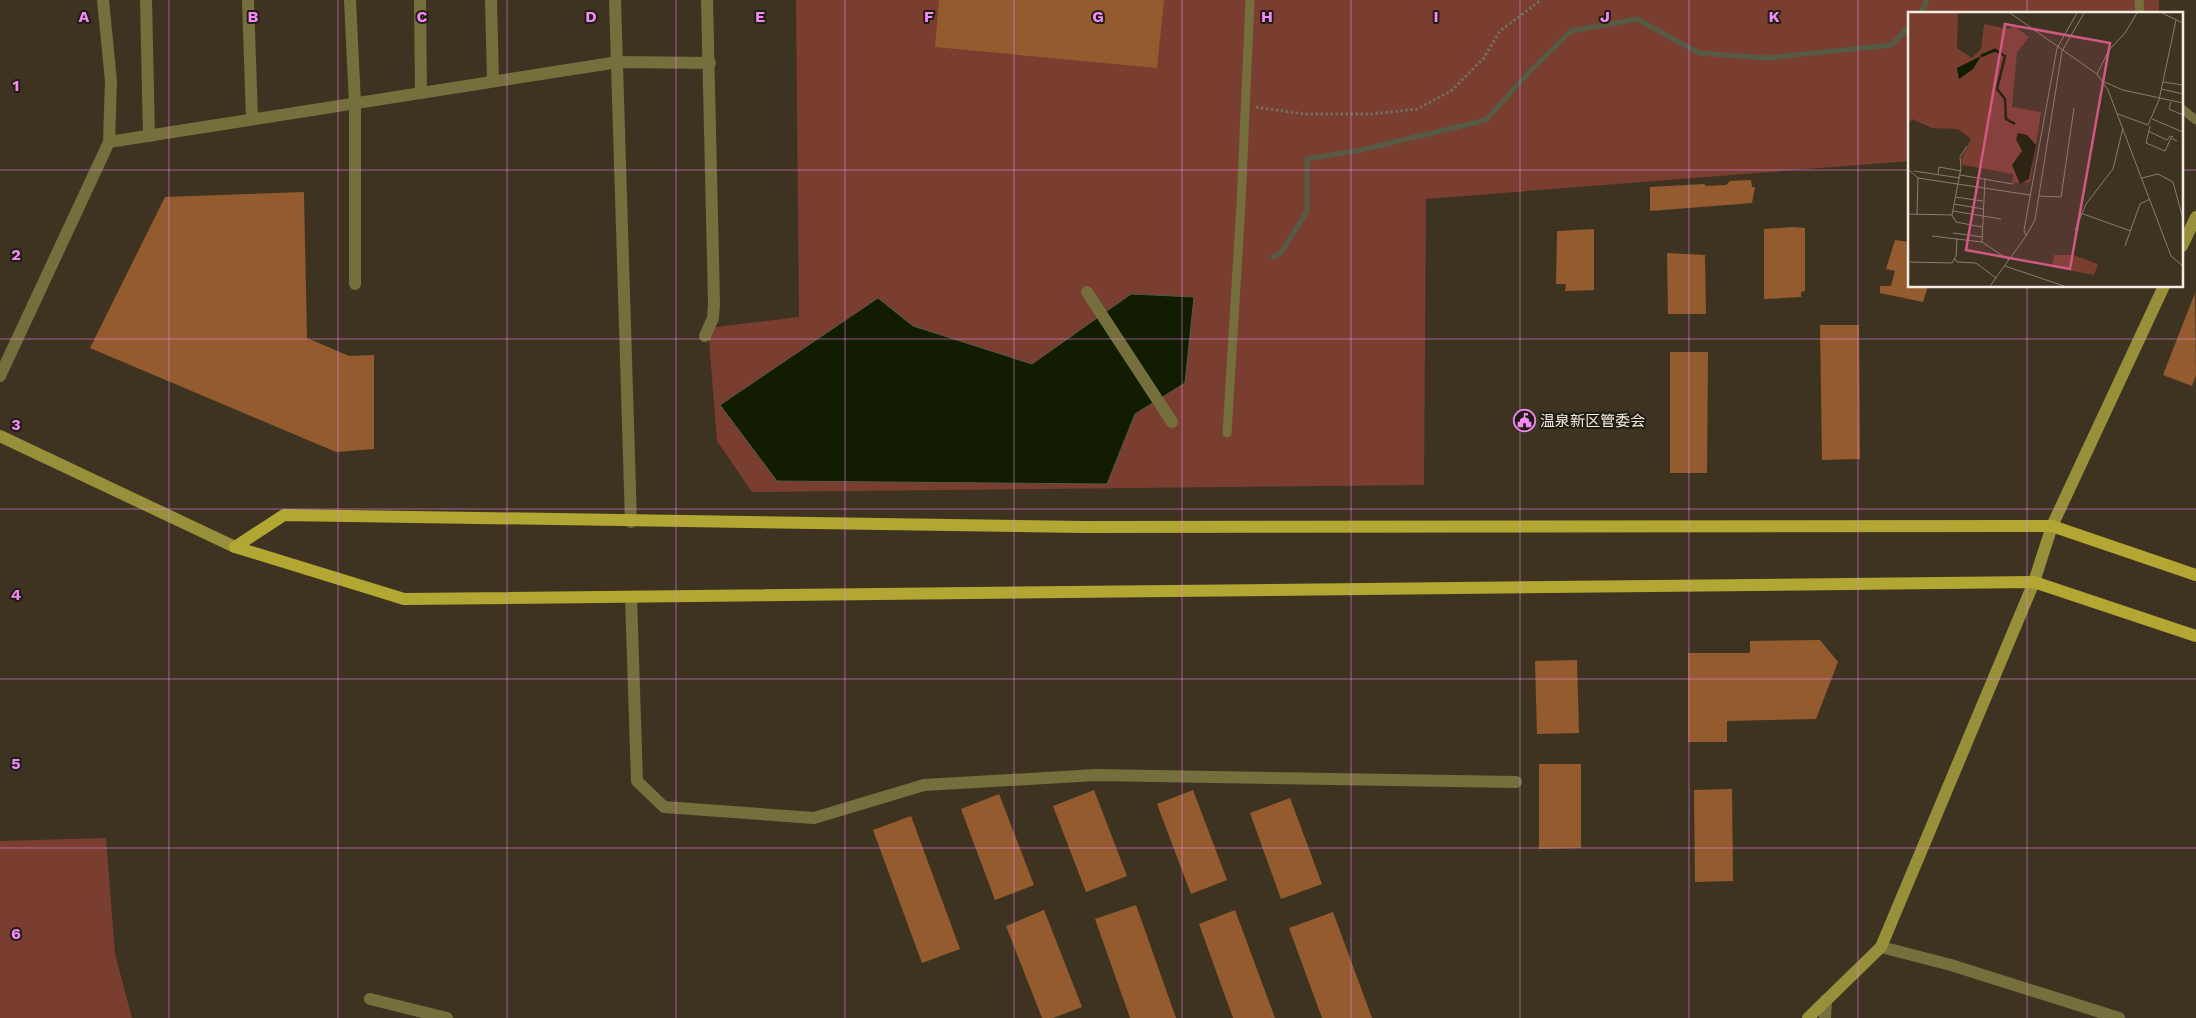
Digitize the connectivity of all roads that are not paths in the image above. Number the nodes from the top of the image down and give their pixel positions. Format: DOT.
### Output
graph roads {
  1 [pos="103,0"];
  2 [pos="146,0"];
  3 [pos="248,0"];
  4 [pos="350,0"];
  5 [pos="420,0"];
  6 [pos="492,0"];
  7 [pos="616,0"];
  8 [pos="707,0"];
  9 [pos="1250,0"];
  10 [pos="618,62"];
  11 [pos="710,63"];
  12 [pos="492,81"];
  13 [pos="421,93"];
  14 [pos="355,103"];
  15 [pos="2184,111"];
  16 [pos="252,119"];
  17 [pos="2196,120"];
  18 [pos="149,136"];
  19 [pos="109,142"];
  20 [pos="2196,217"];
  21 [pos="2184,242"];
  22 [pos="355,284"];
  23 [pos="2163,288"];
  24 [pos="1087,292"];
  25 [pos="705,336"];
  26 [pos="0,376"];
  27 [pos="1172,422"];
  28 [pos="1227,433"];
  29 [pos="0,436"];
  30 [pos="631,522"];
  31 [pos="2052,526"];
  32 [pos="235,547"];
  33 [pos="2196,575"];
  34 [pos="2034,582"];
  35 [pos="631,597"];
  36 [pos="2196,636"];
  37 [pos="1516,782"];
  38 [pos="1881,947"];
  39 [pos="370,999"];
  40 [pos="1826,1000"];
  41 [pos="447,1018"];
  42 [pos="1808,1018"];
  43 [pos="1825,1018"];
  44 [pos="2119,1018"];
  1 -- 19 [label="street"];
  2 -- 18 [label="street"];
  3 -- 16 [label="street"];
  4 -- 14 [label="street"];
  5 -- 13 [label="street"];
  6 -- 12 [label="street"];
  7 -- 10 [label="street"];
  8 -- 11 [label="street"];
  9 -- 28 [label="lane"];
  10 -- 11 [label="street"];
  10 -- 12 [label="street"];
  10 -- 30 [label="street"];
  11 -- 25 [label="street"];
  12 -- 13 [label="street"];
  13 -- 14 [label="street"];
  14 -- 16 [label="street"];
  14 -- 22 [label="street"];
  15 -- 17 [label="lane"];
  16 -- 18 [label="street"];
  18 -- 19 [label="street"];
  19 -- 26 [label="street"];
  20 -- 21 [label="street"];
  23 -- 31 [label="street"];
  24 -- 27 [label="street"];
  29 -- 32 [label="street"];
  30 -- 31 [label="main road"];
  30 -- 32 [label="main road"];
  31 -- 33 [label="main road"];
  31 -- 34 [label="street"];
  32 -- 35 [label="main road"];
  34 -- 35 [label="main road"];
  34 -- 36 [label="main road"];
  34 -- 38 [label="street"];
  35 -- 37 [label="street"];
  38 -- 40 [label="street"];
  38 -- 44 [label="street"];
  39 -- 41 [label="street"];
  40 -- 42 [label="street"];
  40 -- 43 [label="street"];
}
